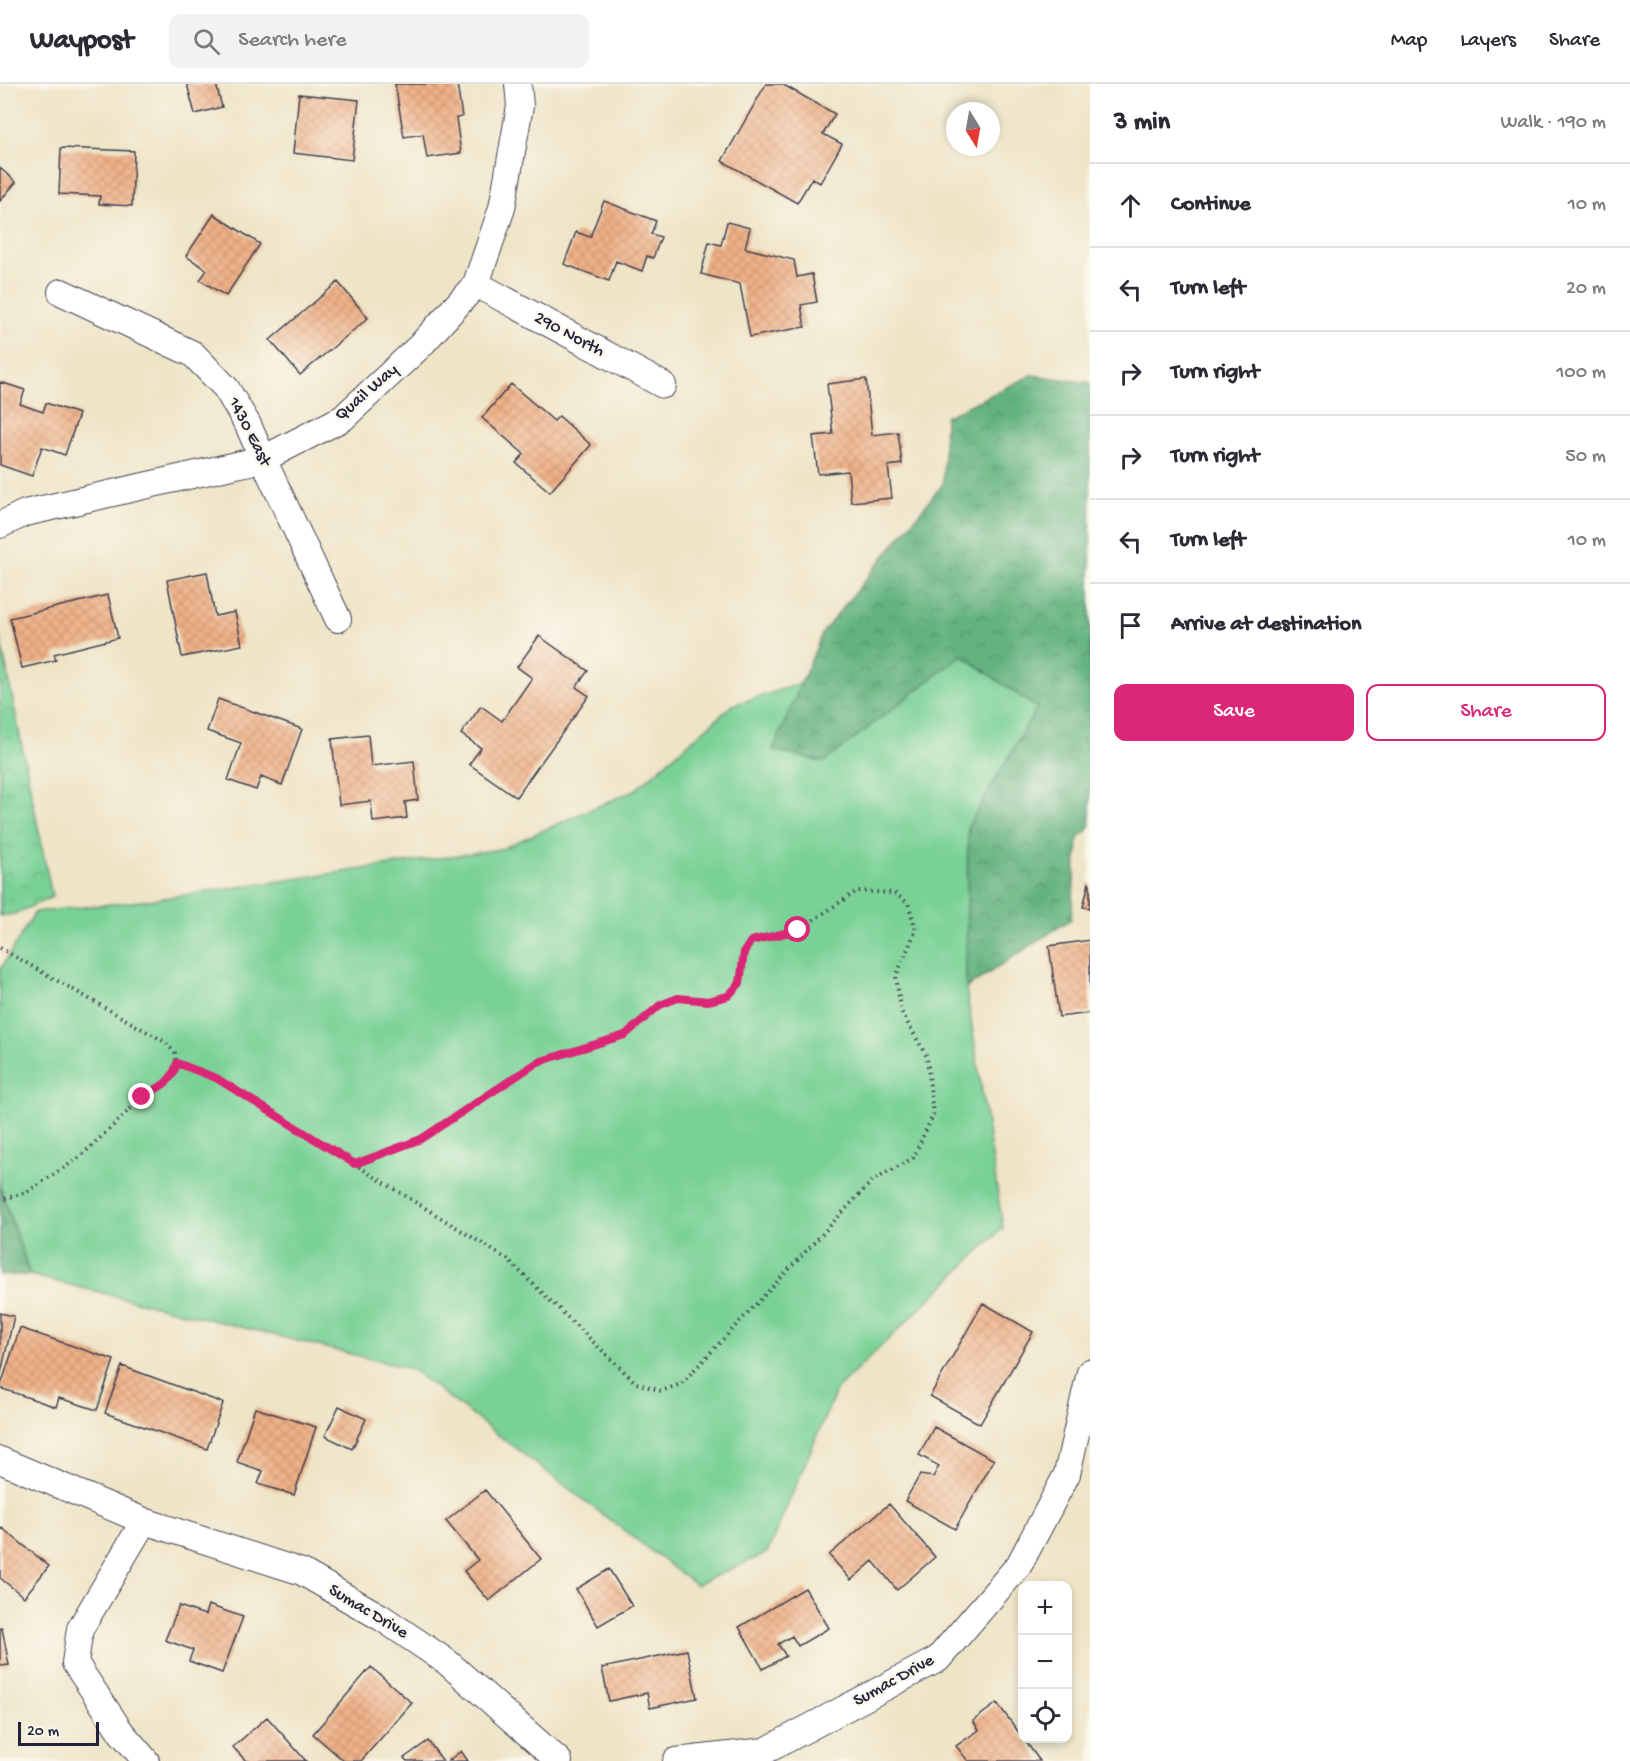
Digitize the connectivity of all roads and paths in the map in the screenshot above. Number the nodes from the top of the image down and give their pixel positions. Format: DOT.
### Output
graph roads {
  1 [pos="518,84"];
  2 [pos="476,284"];
  3 [pos="61,292"];
  4 [pos="663,385"];
  5 [pos="262,459"];
  6 [pos="0,525"];
  7 [pos="338,619"];
  8 [pos="0,948"];
  9 [pos="177,1063"];
  10 [pos="355,1164"];
  11 [pos="0,1200"];
  12 [pos="1090,1372"];
  13 [pos="0,1460"];
  14 [pos="144,1521"];
  15 [pos="146,1761"];
  16 [pos="559,1761"];
  17 [pos="676,1761"];
  1 -- 2 [label="street, Quail Way"];
  2 -- 4 [label="street, 290 North"];
  2 -- 5 [label="street, Quail Way"];
  3 -- 5 [label="street, 1430 East"];
  5 -- 6 [label="street, Quail Way"];
  5 -- 7 [label="street, 1430 East"];
  8 -- 9 [label="path"];
  9 -- 10 [label="path"];
  9 -- 11 [label="path"];
  10 -- 10 [label="path"];
  12 -- 17 [label="street, Sumac Drive"];
  13 -- 14 [label="street, Sumac Drive"];
  14 -- 15 [label="street"];
  14 -- 16 [label="street, Sumac Drive"];
}
